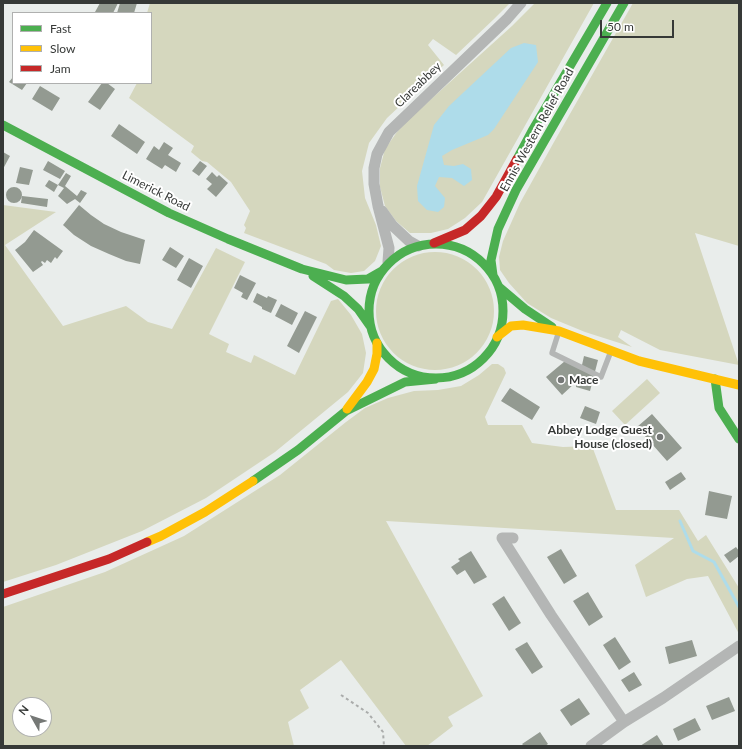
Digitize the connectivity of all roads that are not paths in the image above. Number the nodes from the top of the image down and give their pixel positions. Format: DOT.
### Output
graph roads {
  1 [pos="521,3"];
  2 [pos="607,3"];
  3 [pos="624,3"];
  4 [pos="3,125"];
  5 [pos="378,206"];
  6 [pos="434,243"];
  7 [pos="418,246"];
  8 [pos="385,266"];
  9 [pos="302,269"];
  10 [pos="493,275"];
  11 [pos="499,287"];
  12 [pos="370,326"];
  13 [pos="558,331"];
  14 [pos="497,337"];
  15 [pos="377,344"];
  16 [pos="612,351"];
  17 [pos="436,379"];
  18 [pos="715,379"];
  19 [pos="739,385"];
  20 [pos="346,411"];
  21 [pos="739,439"];
  22 [pos="514,538"];
  23 [pos="3,594"];
  24 [pos="739,646"];
  25 [pos="624,722"];
  26 [pos="591,746"];
  1 -- 5 [label="street, Clareabbey"];
  2 -- 6 [label="main road, Ennis Western Relief Road"];
  3 -- 10 [label="main road, Ennis Western Relief Road"];
  4 -- 9 [label="main road, Limerick Road"];
  5 -- 7 [label="street, Clareabbey"];
  5 -- 8 [label="street, Clareabbey"];
  6 -- 7 [label="main road"];
  6 -- 10 [label="main road"];
  7 -- 8 [label="main road"];
  8 -- 9 [label="main road"];
  8 -- 12 [label="main road"];
  9 -- 12 [label="main road"];
  10 -- 11 [label="main road"];
  11 -- 13 [label="main road"];
  11 -- 14 [label="main road"];
  12 -- 15 [label="main road"];
  13 -- 14 [label="main road"];
  13 -- 16 [label="main road"];
  13 -- 16 [label="lane"];
  14 -- 17 [label="main road"];
  15 -- 17 [label="main road"];
  15 -- 20 [label="main road"];
  16 -- 18 [label="main road"];
  17 -- 20 [label="main road"];
  18 -- 19 [label="main road"];
  18 -- 21 [label="main road"];
  20 -- 23 [label="main road"];
  22 -- 25 [label="street"];
  24 -- 25 [label="street"];
  25 -- 26 [label="street"];
}
